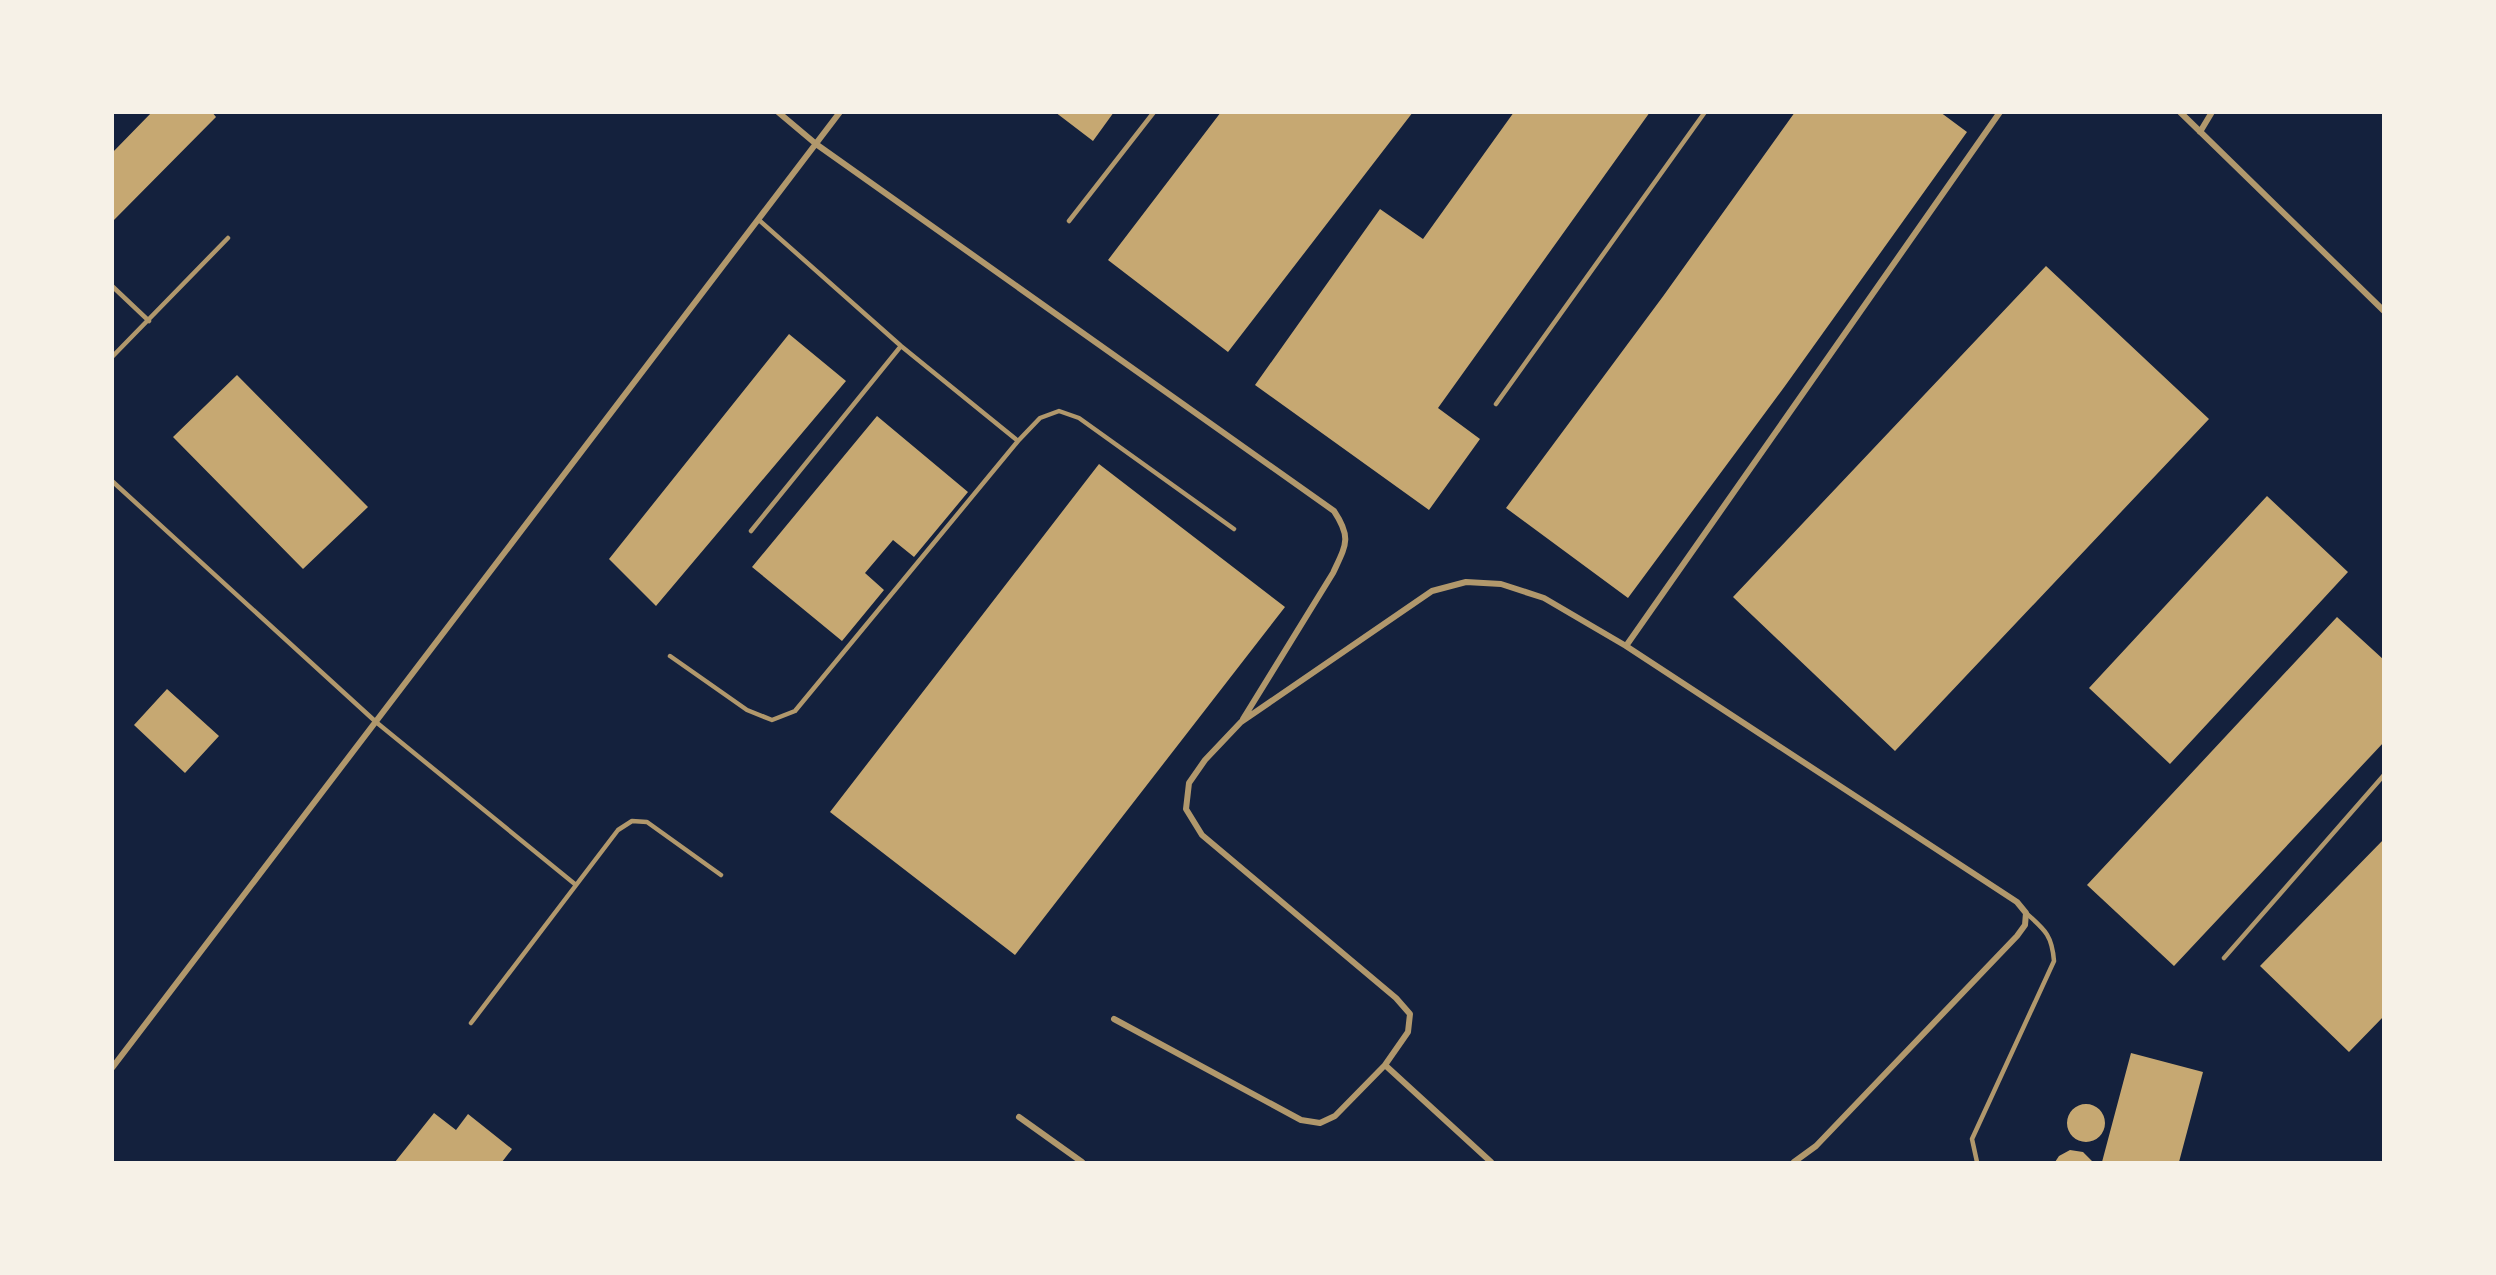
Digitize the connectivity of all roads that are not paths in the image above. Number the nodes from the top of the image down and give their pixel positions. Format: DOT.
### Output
graph roads {
  1 [pos="778,112"];
  2 [pos="840,112"];
  3 [pos="1154,112"];
  4 [pos="1705,112"];
  5 [pos="2000,112"];
  6 [pos="2180,112"];
  7 [pos="2212,112"];
  8 [pos="2200,132"];
  9 [pos="816,144"];
  10 [pos="759,219"];
  11 [pos="1069,221"];
  12 [pos="228,238"];
  13 [pos="112,286"];
  14 [pos="2384,311"];
  15 [pos="149,321"];
  16 [pos="901,346"];
  17 [pos="112,357"];
  18 [pos="1496,404"];
  19 [pos="1018,441"];
  20 [pos="112,481"];
  21 [pos="1234,529"];
  22 [pos="751,531"];
  23 [pos="1626,646"];
  24 [pos="670,656"];
  25 [pos="376,722"];
  26 [pos="1241,722"];
  27 [pos="2384,775"];
  28 [pos="721,875"];
  29 [pos="576,885"];
  30 [pos="2026,913"];
  31 [pos="2224,958"];
  32 [pos="1114,1019"];
  33 [pos="471,1023"];
  34 [pos="1386,1065"];
  35 [pos="112,1068"];
  36 [pos="1019,1117"];
  37 [pos="1082,1162"];
  38 [pos="1491,1162"];
  39 [pos="1794,1162"];
  40 [pos="1977,1162"];
  1 -- 9 [label="street"];
  2 -- 9 [label="street"];
  3 -- 11 [label="lane"];
  4 -- 18 [label="lane"];
  5 -- 23 [label="street"];
  6 -- 8 [label="street"];
  7 -- 8 [label="street"];
  8 -- 14 [label="street"];
  9 -- 10 [label="street"];
  9 -- 26 [label="street"];
  10 -- 16 [label="lane"];
  10 -- 25 [label="street"];
  12 -- 15 [label="lane"];
  13 -- 15 [label="lane"];
  15 -- 17 [label="lane"];
  16 -- 19 [label="lane"];
  16 -- 22 [label="lane"];
  19 -- 21 [label="lane"];
  19 -- 24 [label="lane"];
  20 -- 25 [label="lane"];
  23 -- 26 [label="street"];
  23 -- 30 [label="street"];
  25 -- 29 [label="lane"];
  25 -- 35 [label="street"];
  26 -- 34 [label="street"];
  27 -- 31 [label="lane"];
  28 -- 29 [label="lane"];
  29 -- 33 [label="lane"];
  30 -- 39 [label="street"];
  30 -- 40 [label="lane"];
  32 -- 34 [label="street"];
  34 -- 38 [label="street"];
  36 -- 37 [label="street"];
}
